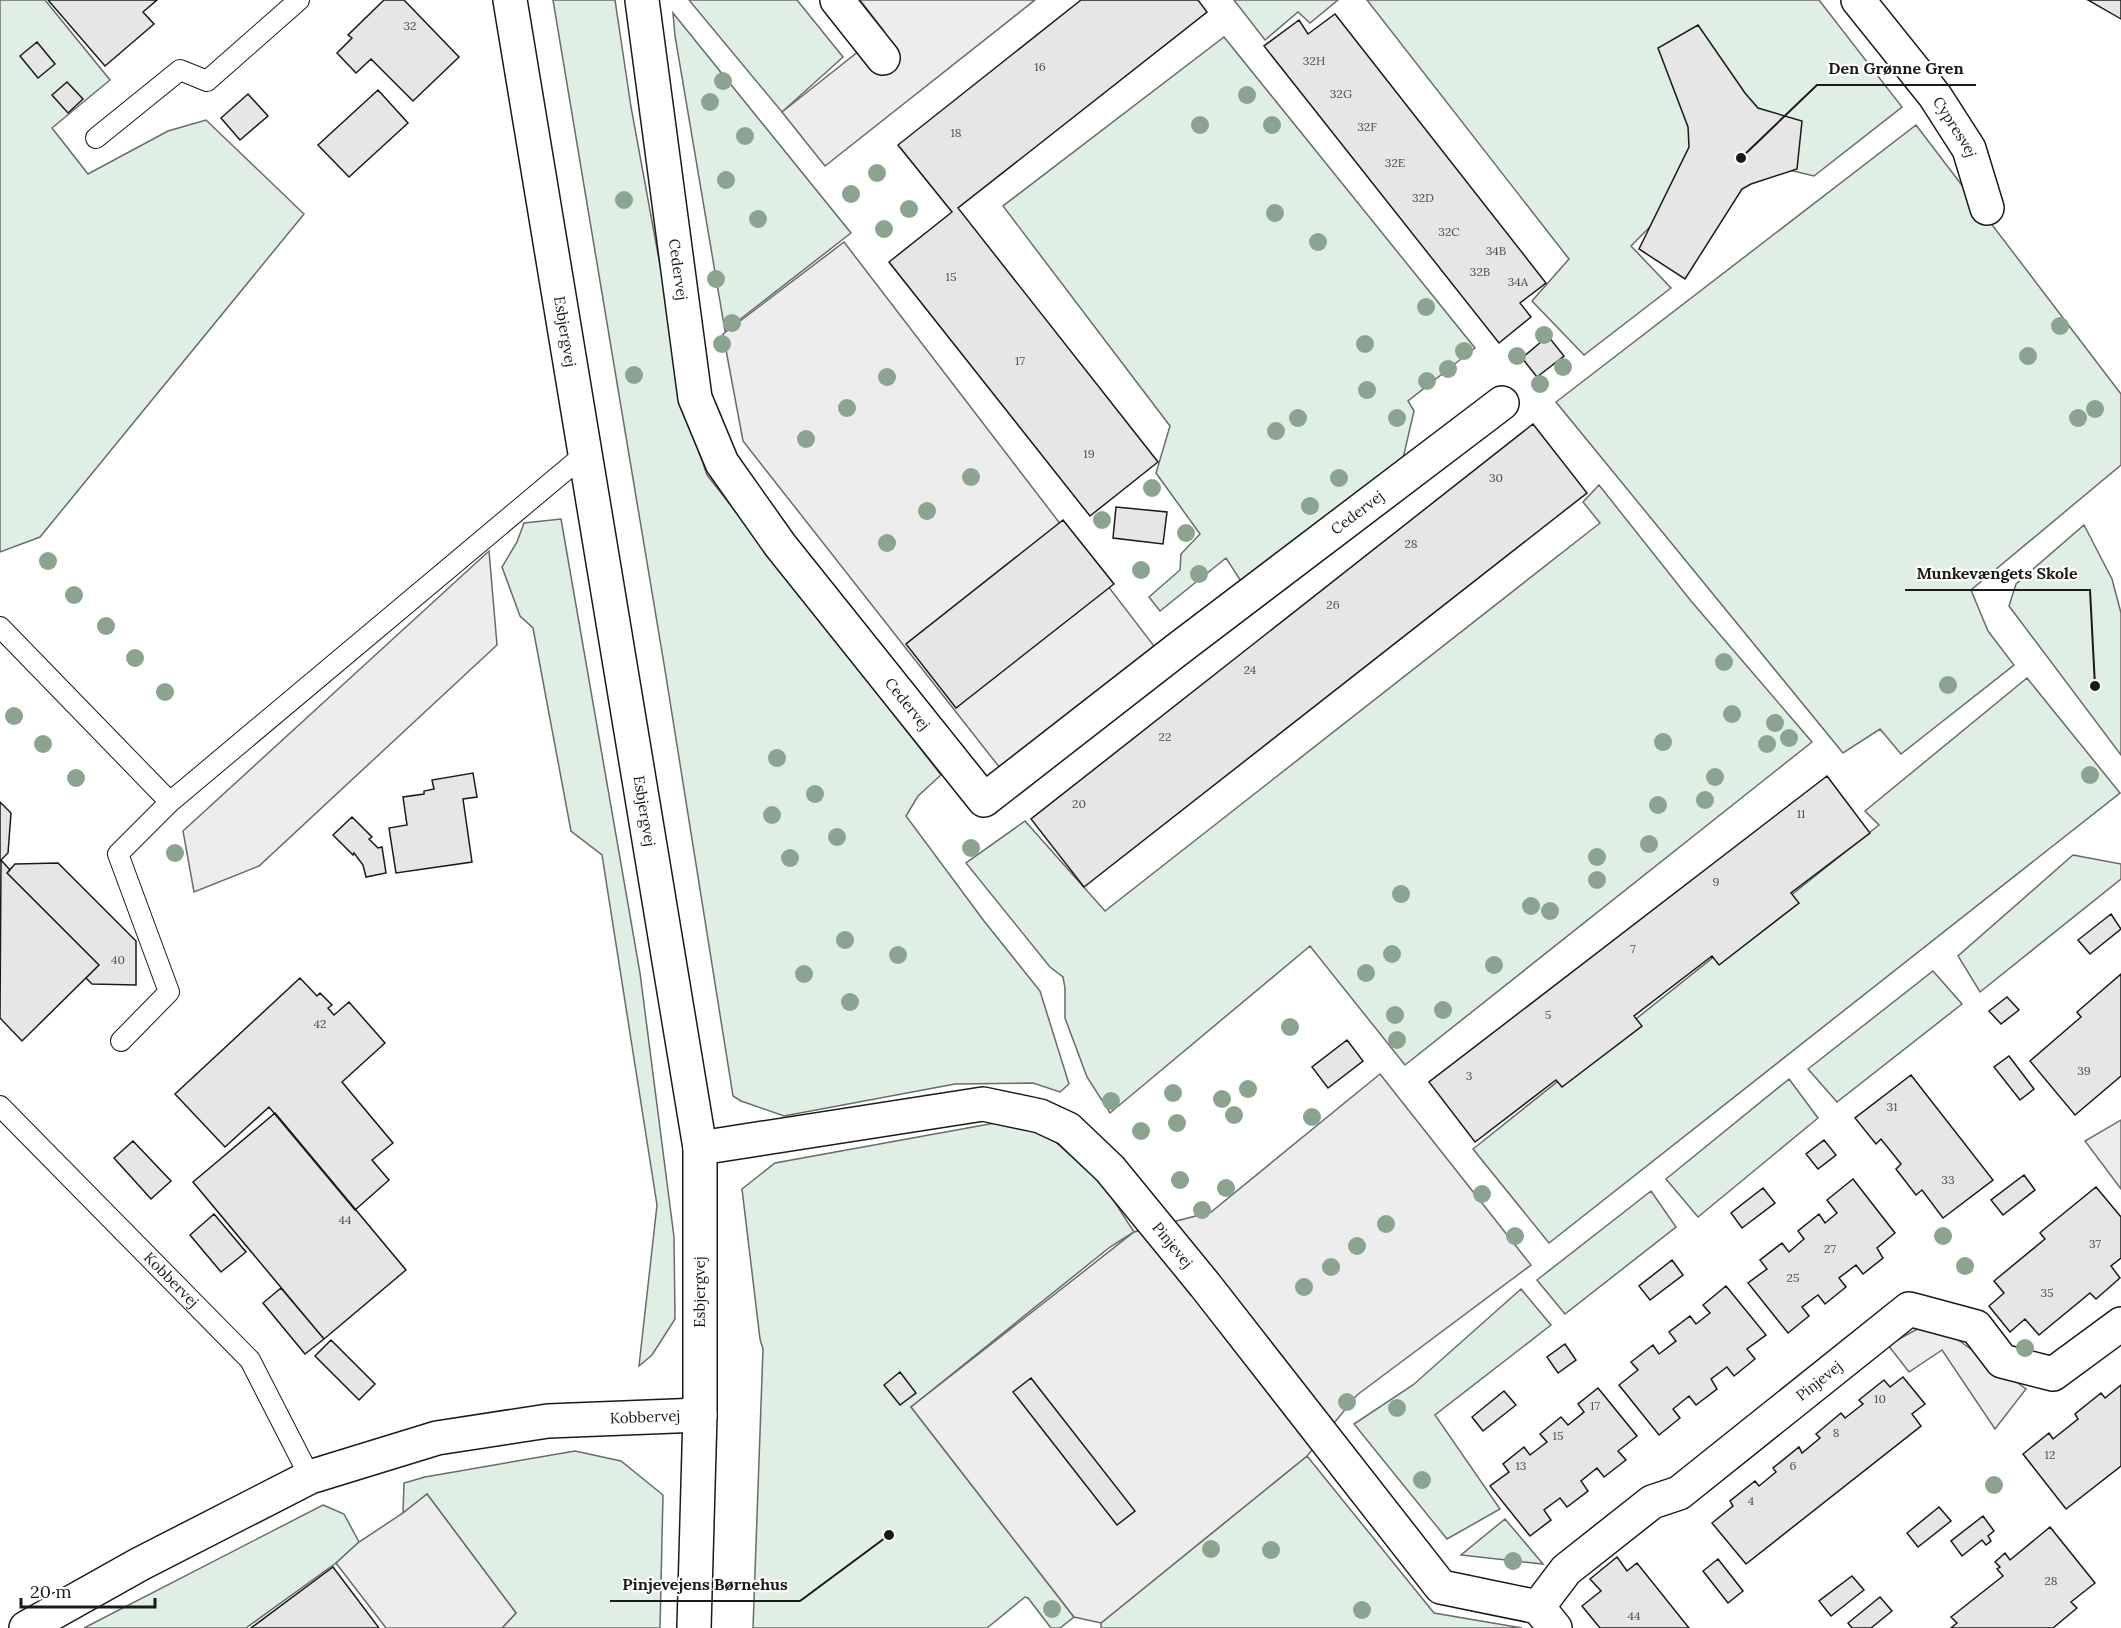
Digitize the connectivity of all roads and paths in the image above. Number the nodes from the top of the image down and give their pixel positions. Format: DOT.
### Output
graph roads {
  1 [pos="299,0"];
  2 [pos="510,0"];
  3 [pos="642,0"];
  4 [pos="837,0"];
  5 [pos="1858,0"];
  6 [pos="883,58"];
  7 [pos="96,138"];
  8 [pos="1987,208"];
  9 [pos="1502,403"];
  10 [pos="585,454"];
  11 [pos="0,627"];
  12 [pos="170,802"];
  13 [pos="121,1041"];
  14 [pos="0,1106"];
  15 [pos="700,1148"];
  16 [pos="2121,1324"];
  17 [pos="700,1415"];
  18 [pos="310,1477"];
  19 [pos="1547,1617"];
  20 [pos="26,1628"];
  21 [pos="694,1628"];
  1 -- 7 [label="lane"];
  2 -- 10 [label="street, Esbjergvej"];
  3 -- 9 [label="street, Cedervej"];
  4 -- 6 [label="street"];
  5 -- 8 [label="street, Cypresvej"];
  10 -- 12 [label="lane"];
  10 -- 15 [label="street, Esbjergvej"];
  11 -- 12 [label="lane"];
  12 -- 13 [label="lane"];
  14 -- 18 [label="lane, Kobbervej"];
  15 -- 17 [label="street, Esbjergvej"];
  15 -- 19 [label="street, Pinjevej"];
  16 -- 19 [label="street, Pinjevej"];
  17 -- 18 [label="street, Kobbervej"];
  17 -- 21 [label="street, Esbjergvej"];
  18 -- 20 [label="street, Kobbervej"];
}
